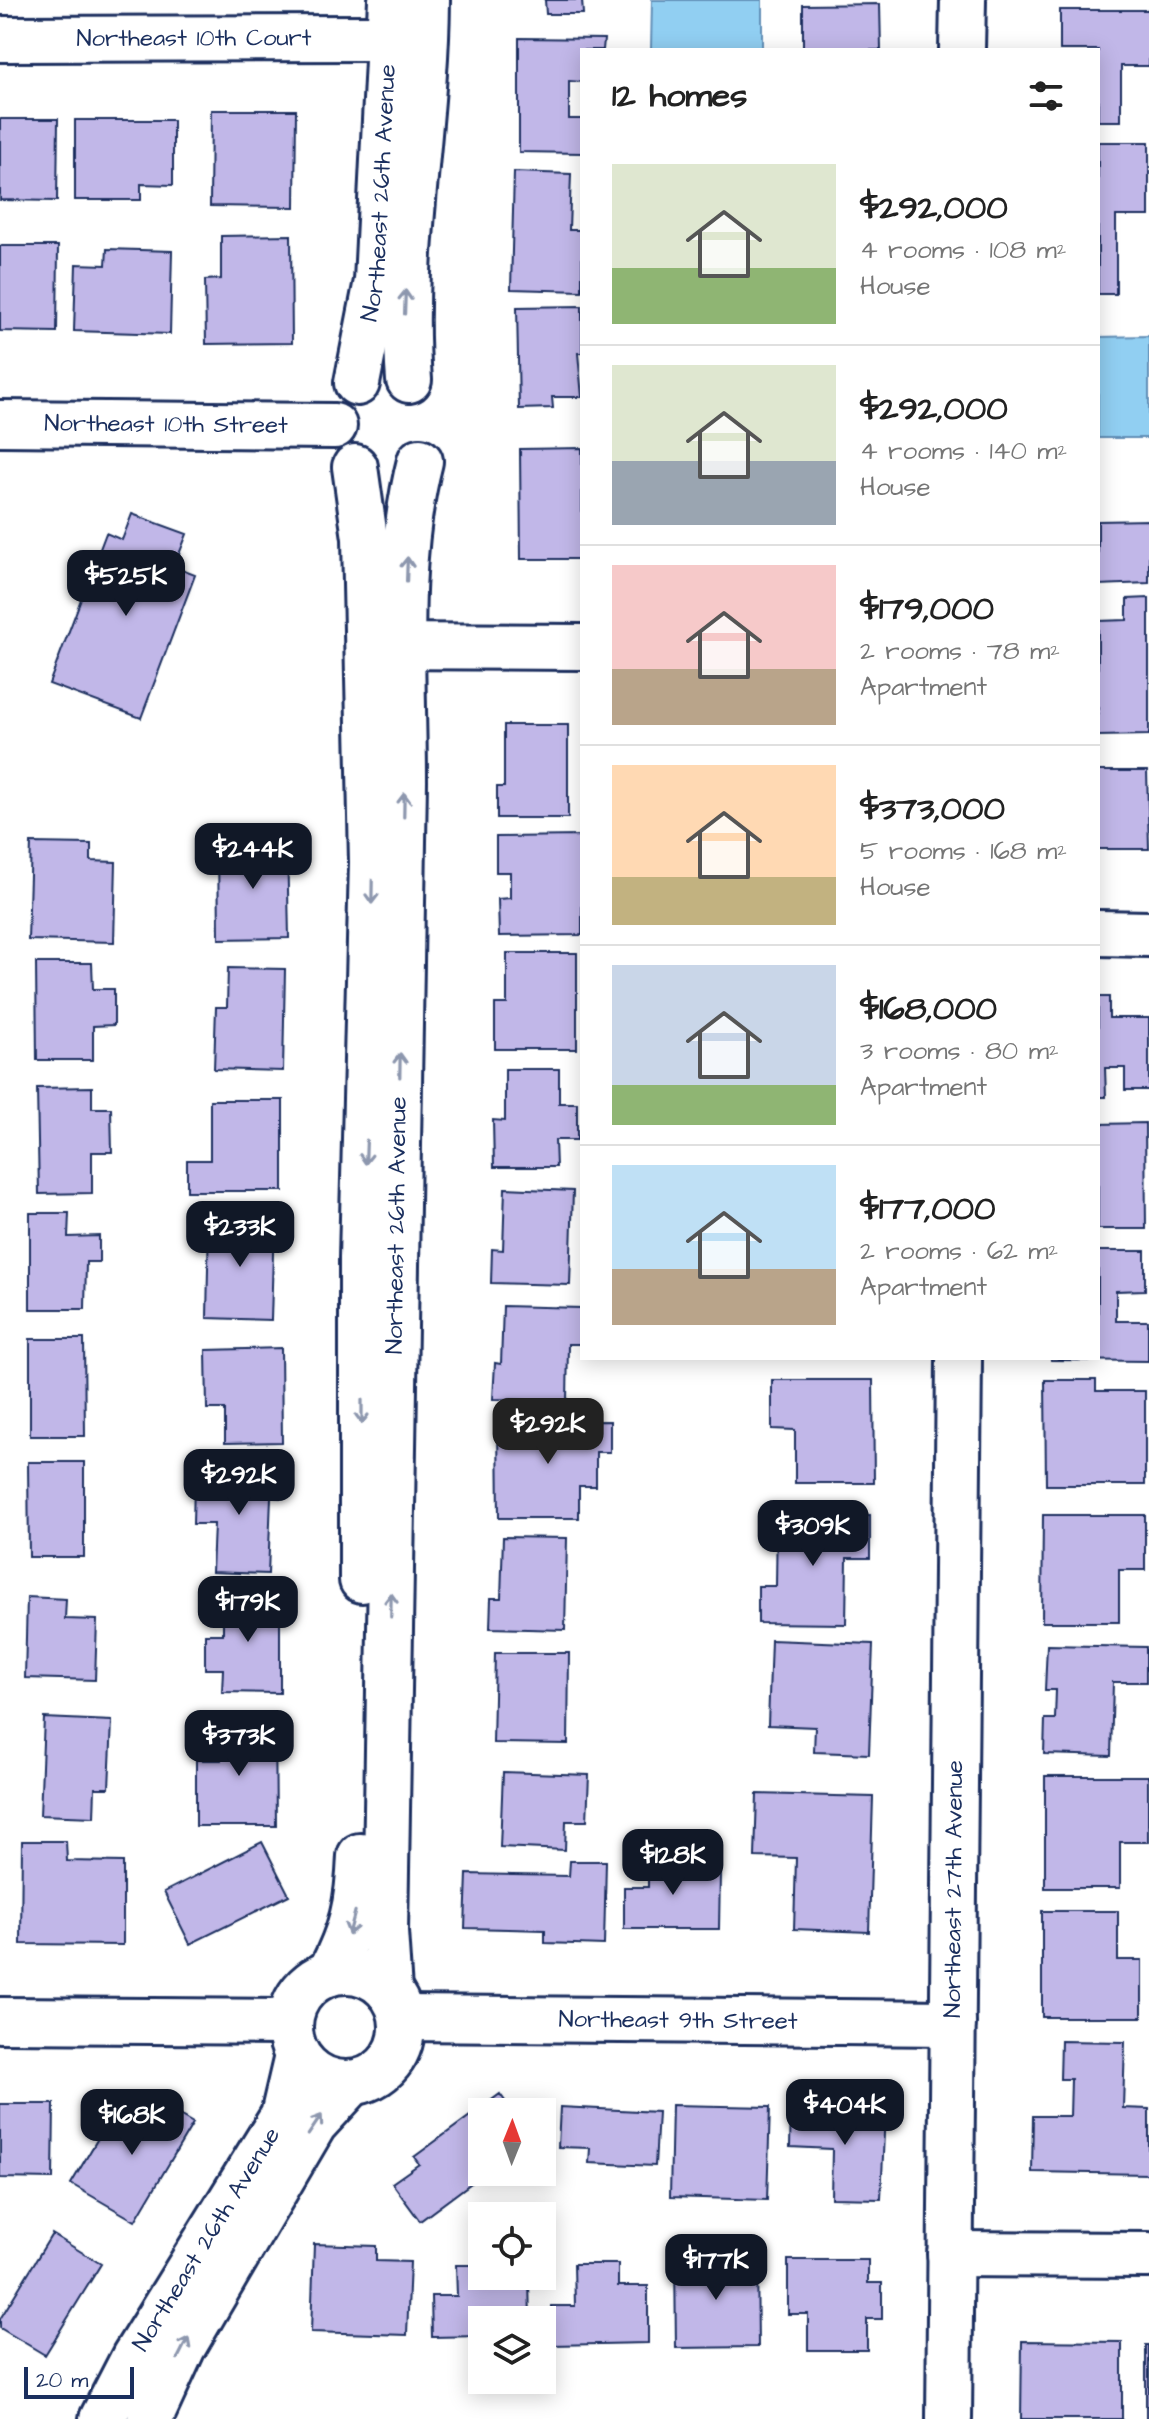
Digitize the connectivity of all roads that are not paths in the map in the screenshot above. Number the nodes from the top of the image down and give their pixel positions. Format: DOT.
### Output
graph roads {
  1 [pos="963,0"];
  2 [pos="408,19"];
  3 [pos="0,39"];
  4 [pos="962,48"];
  5 [pos="357,383"];
  6 [pos="424,419"];
  7 [pos="0,423"];
  8 [pos="334,426"];
  9 [pos="355,467"];
  10 [pos="386,646"];
  11 [pos="580,647"];
  12 [pos="1100,933"];
  13 [pos="1149,934"];
  14 [pos="959,1360"];
  15 [pos="330,1973"];
  16 [pos="396,2004"];
  17 [pos="0,2020"];
  18 [pos="953,2023"];
  19 [pos="293,2039"];
  20 [pos="352,2083"];
  21 [pos="950,2254"];
  22 [pos="1149,2255"];
  23 [pos="102,2419"];
  24 [pos="150,2419"];
  25 [pos="949,2419"];
  1 -- 4 [label="street"];
  2 -- 3 [label="street, Northeast 10th Court"];
  2 -- 5 [label="street, Northeast 26th Avenue"];
  6 -- 2 [label="street, Northeast 26th Avenue, one-way"];
  5 -- 6 [label="street"];
  5 -- 8 [label="street"];
  6 -- 9 [label="street"];
  10 -- 6 [label="street, Northeast 26th Avenue, one-way"];
  7 -- 8 [label="street, Northeast 10th Street"];
  8 -- 9 [label="street"];
  9 -- 10 [label="street, Northeast 26th Avenue"];
  10 -- 11 [label="street"];
  10 -- 15 [label="street, Northeast 26th Avenue, one-way"];
  16 -- 10 [label="street, Northeast 26th Avenue, one-way"];
  12 -- 13 [label="street"];
  14 -- 18 [label="street, Northeast 27th Avenue"];
  15 -- 16 [label="street"];
  15 -- 19 [label="street"];
  16 -- 18 [label="street, Northeast 9th Street"];
  16 -- 20 [label="street"];
  17 -- 19 [label="street"];
  18 -- 21 [label="street, Northeast 27th Avenue"];
  19 -- 20 [label="street"];
  19 -- 23 [label="street, Northeast 26th Avenue"];
  24 -- 20 [label="street, Northeast 26th Avenue, one-way"];
  21 -- 22 [label="street"];
  21 -- 25 [label="street, Northeast 27th Avenue"];
}
